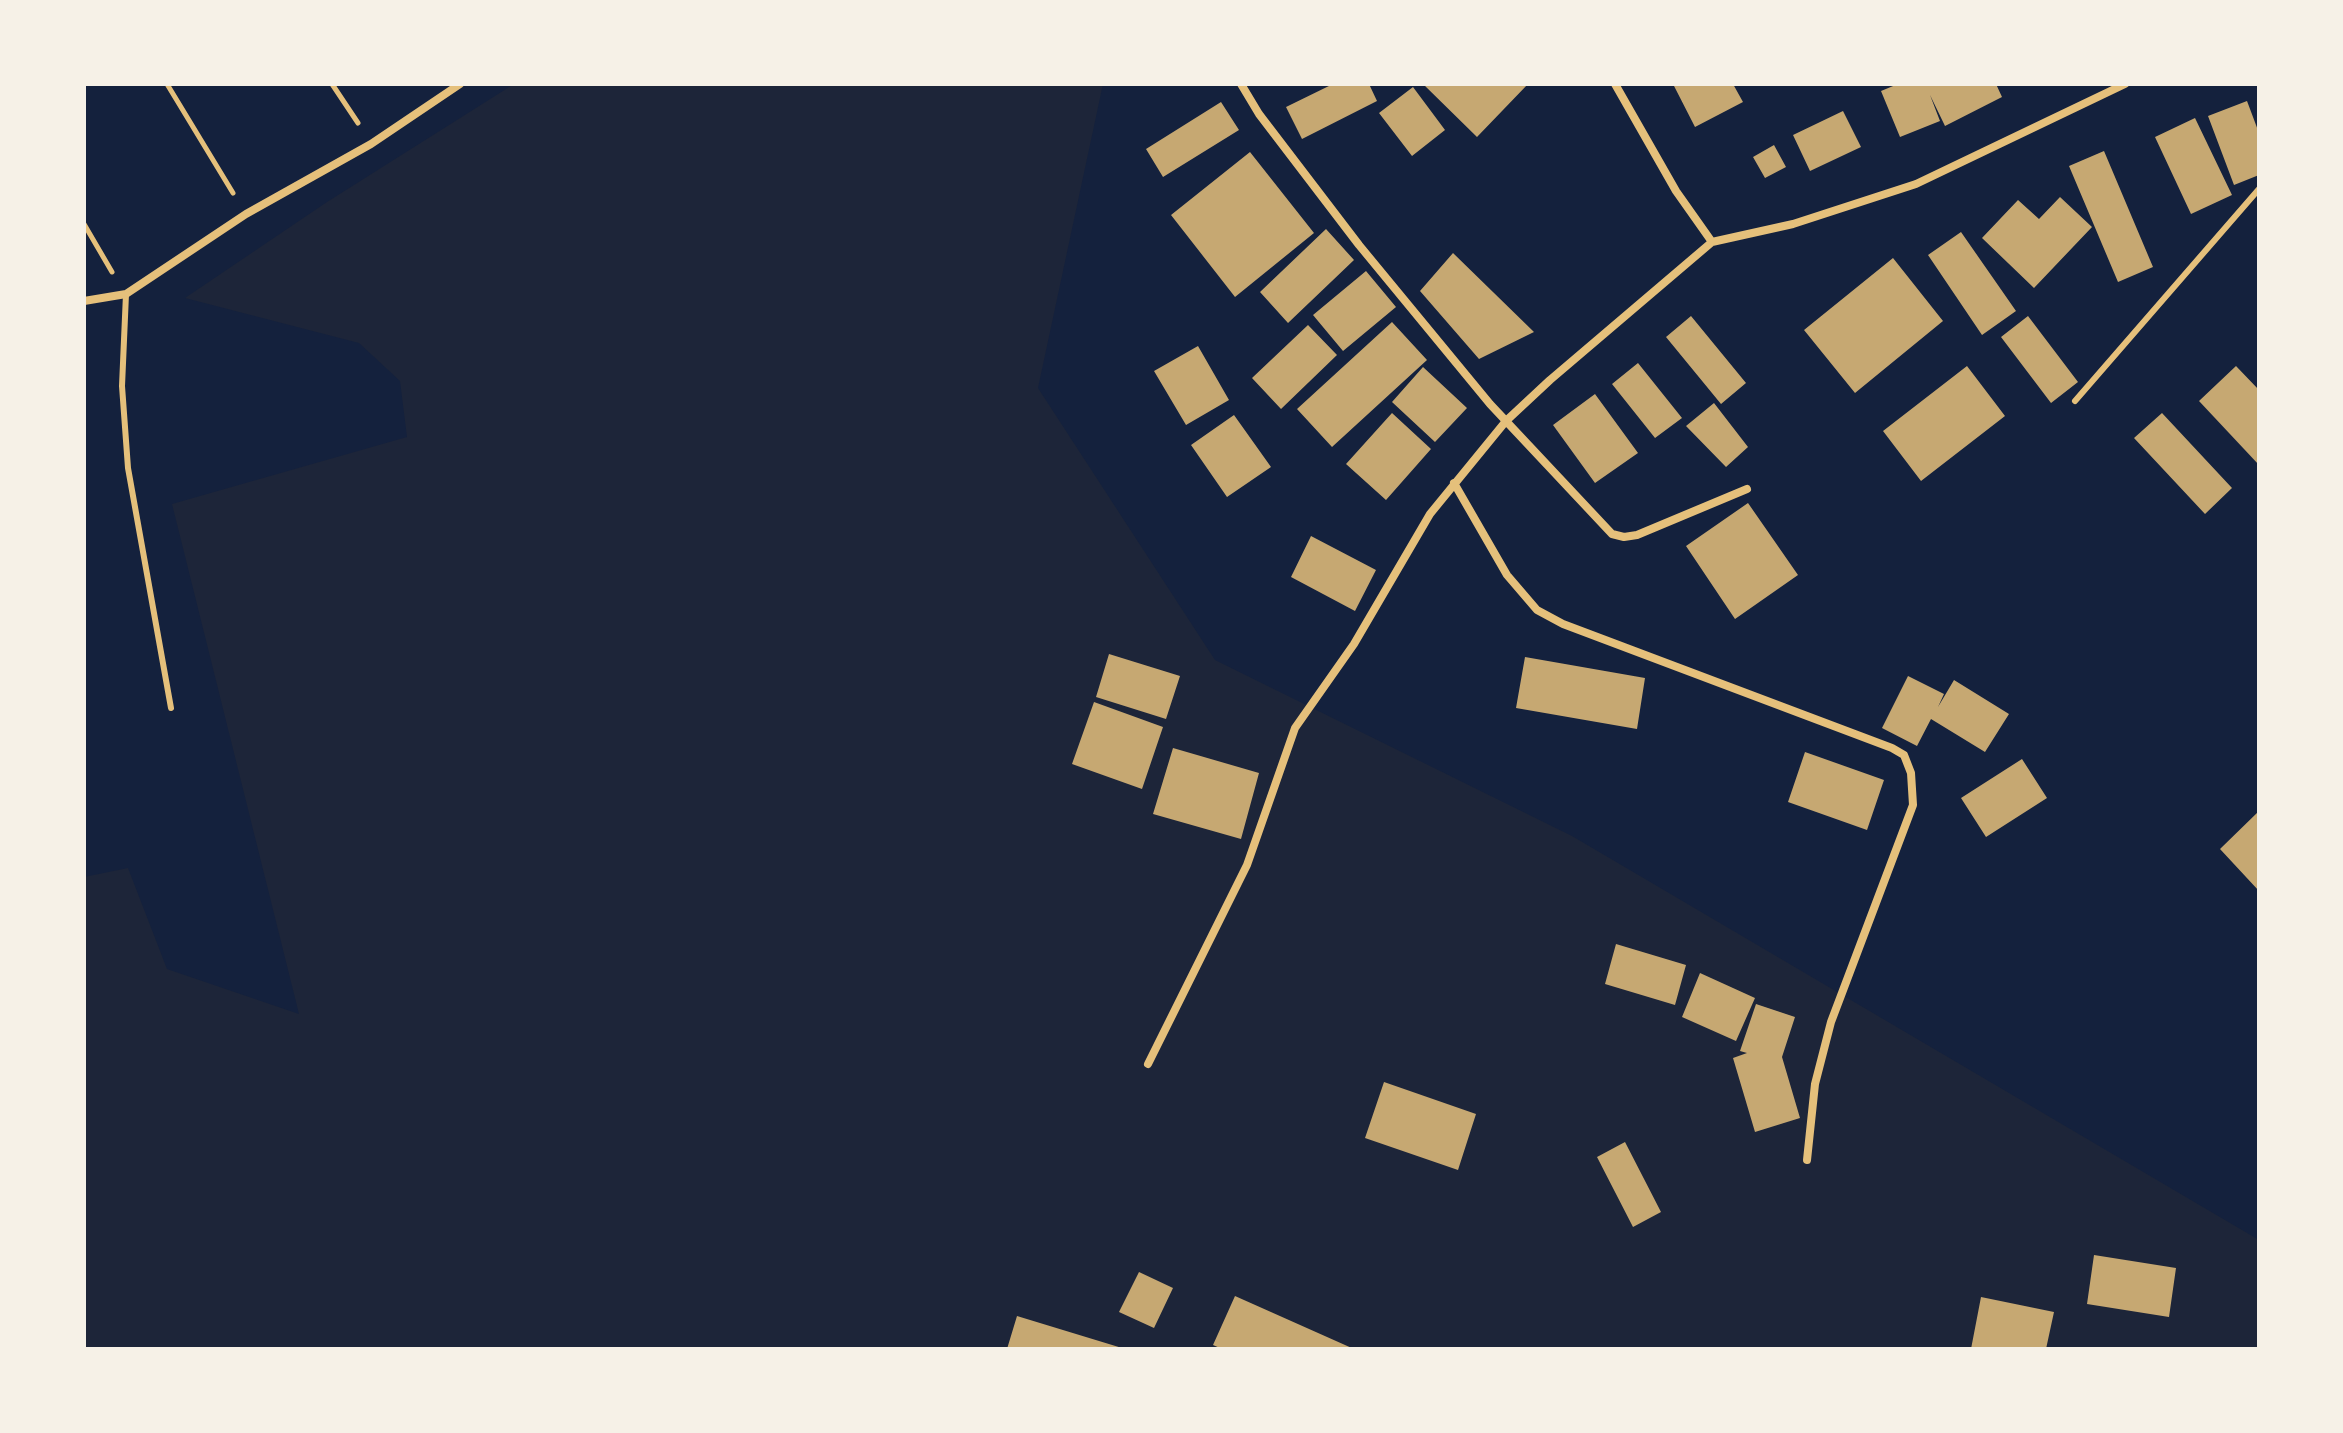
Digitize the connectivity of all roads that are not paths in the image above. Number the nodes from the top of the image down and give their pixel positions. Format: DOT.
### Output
graph roads {
  1 [pos="460,84"];
  2 [pos="1241,84"];
  3 [pos="1615,84"];
  4 [pos="2125,84"];
  5 [pos="2259,189"];
  6 [pos="1712,242"];
  7 [pos="126,294"];
  8 [pos="84,301"];
  9 [pos="2075,401"];
  10 [pos="1506,421"];
  11 [pos="1454,483"];
  12 [pos="1747,489"];
  13 [pos="171,708"];
  14 [pos="1148,1064"];
  15 [pos="1807,1160"];
  1 -- 7 [label="street"];
  2 -- 10 [label="street"];
  3 -- 6 [label="street"];
  4 -- 6 [label="street"];
  5 -- 9 [label="lane"];
  6 -- 10 [label="street"];
  7 -- 8 [label="street"];
  7 -- 13 [label="lane"];
  10 -- 11 [label="street"];
  10 -- 12 [label="street"];
  11 -- 14 [label="street"];
  11 -- 15 [label="street"];
}
